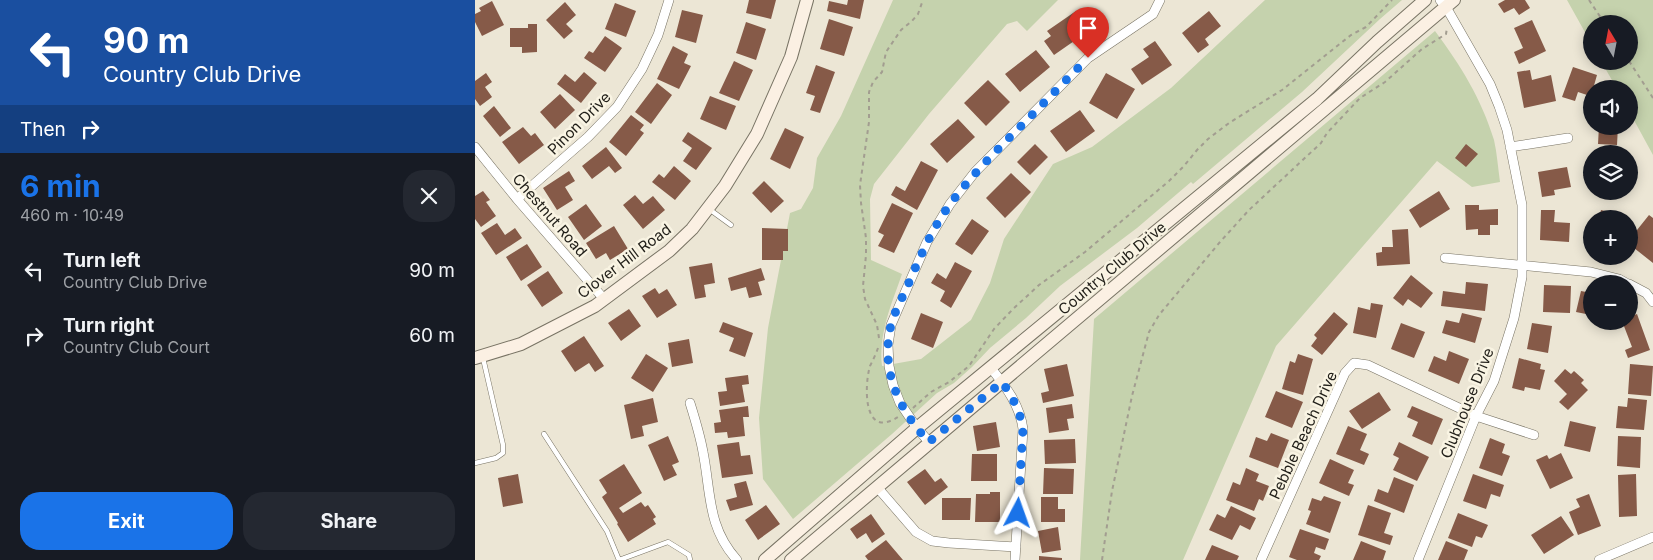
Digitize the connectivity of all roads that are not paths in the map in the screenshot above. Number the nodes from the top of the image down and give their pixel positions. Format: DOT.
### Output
graph roads {
  1 [pos="669,0"];
  2 [pos="807,0"];
  3 [pos="1160,0"];
  4 [pos="1425,0"];
  5 [pos="1447,5"];
  6 [pos="1568,138"];
  7 [pos="475,147"];
  8 [pos="1510,147"];
  9 [pos="517,199"];
  10 [pos="708,208"];
  11 [pos="731,225"];
  12 [pos="1445,258"];
  13 [pos="1522,264"];
  14 [pos="1603,275"];
  15 [pos="1638,289"];
  16 [pos="605,299"];
  17 [pos="1653,302"];
  18 [pos="479,357"];
  19 [pos="991,368"];
  20 [pos="1002,382"];
  21 [pos="690,403"];
  22 [pos="1476,416"];
  23 [pos="917,428"];
  24 [pos="544,434"];
  25 [pos="1534,435"];
  26 [pos="929,442"];
  27 [pos="475,463"];
  28 [pos="877,487"];
  29 [pos="1653,537"];
  30 [pos="1016,547"];
  31 [pos="619,560"];
  32 [pos="690,560"];
  33 [pos="737,560"];
  34 [pos="765,560"];
  35 [pos="791,560"];
  36 [pos="1015,560"];
  37 [pos="1261,560"];
  38 [pos="1418,560"];
  39 [pos="1599,560"];
  1 -- 9 [label="street, Pinon Drive"];
  2 -- 10 [label="main road, Clover Hill Road"];
  3 -- 23 [label="street"];
  4 -- 19 [label="main road, Country Club Drive"];
  5 -- 8 [label="street, Clubhouse Drive"];
  5 -- 20 [label="main road, Country Club Drive"];
  6 -- 8 [label="street"];
  7 -- 9 [label="street, Chestnut Road"];
  8 -- 13 [label="street, Clubhouse Drive"];
  9 -- 16 [label="street, Chestnut Road"];
  10 -- 11 [label="lane"];
  10 -- 16 [label="main road, Clover Hill Road"];
  12 -- 13 [label="street"];
  13 -- 14 [label="street"];
  13 -- 22 [label="street, Clubhouse Drive"];
  15 -- 17 [label="street"];
  16 -- 18 [label="main road, Clover Hill Road"];
  18 -- 27 [label="lane"];
  19 -- 20 [label="street"];
  19 -- 23 [label="main road, Country Club Drive"];
  20 -- 26 [label="main road, Country Club Drive"];
  20 -- 30 [label="street"];
  21 -- 33 [label="street"];
  22 -- 25 [label="street"];
  22 -- 37 [label="street, Pebble Beach Drive"];
  22 -- 38 [label="street, Clubhouse Drive"];
  23 -- 26 [label="street"];
  23 -- 34 [label="main road, Country Club Drive"];
  24 -- 31 [label="lane"];
  26 -- 28 [label="main road, Country Club Drive"];
  28 -- 30 [label="street"];
  28 -- 35 [label="main road, Country Club Drive"];
  29 -- 39 [label="street"];
  30 -- 36 [label="street"];
  31 -- 32 [label="lane"];
}
